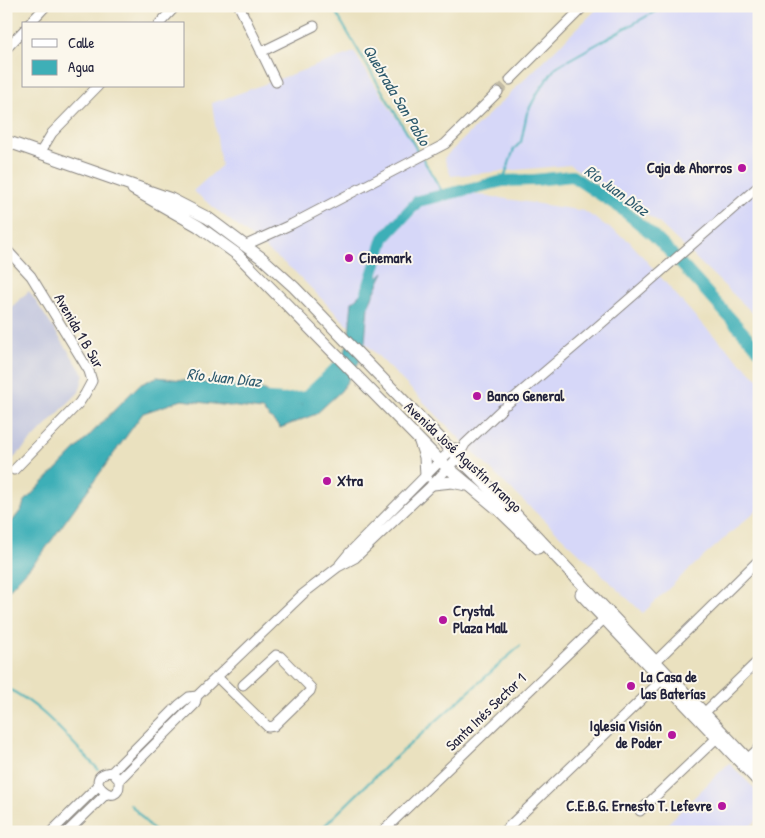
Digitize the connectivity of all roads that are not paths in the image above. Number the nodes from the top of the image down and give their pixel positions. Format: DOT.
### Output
graph roads {
  1 [pos="46,6"];
  2 [pos="176,6"];
  3 [pos="239,6"];
  4 [pos="584,6"];
  5 [pos="31,22"];
  6 [pos="161,22"];
  7 [pos="314,26"];
  8 [pos="22,32"];
  9 [pos="6,49"];
  10 [pos="262,52"];
  11 [pos="510,80"];
  12 [pos="276,82"];
  13 [pos="96,88"];
  14 [pos="498,92"];
  15 [pos="6,141"];
  16 [pos="40,153"];
  17 [pos="123,182"];
  18 [pos="759,186"];
  19 [pos="217,239"];
  20 [pos="246,245"];
  21 [pos="6,249"];
  22 [pos="252,270"];
  23 [pos="420,440"];
  24 [pos="454,454"];
  25 [pos="444,464"];
  26 [pos="14,470"];
  27 [pos="430,480"];
  28 [pos="470,486"];
  29 [pos="759,560"];
  30 [pos="607,616"];
  31 [pos="759,660"];
  32 [pos="656,661"];
  33 [pos="217,677"];
  34 [pos="665,677"];
  35 [pos="243,686"];
  36 [pos="197,696"];
  37 [pos="702,716"];
  38 [pos="720,735"];
  39 [pos="759,748"];
  40 [pos="744,761"];
  41 [pos="759,771"];
  42 [pos="112,772"];
  43 [pos="120,780"];
  44 [pos="759,782"];
  45 [pos="99,785"];
  46 [pos="106,794"];
  47 [pos="640,811"];
  48 [pos="51,832"];
  49 [pos="67,832"];
  50 [pos="382,832"];
  51 [pos="503,832"];
  1 -- 5 [label="street"];
  2 -- 6 [label="street"];
  3 -- 10 [label="street"];
  4 -- 11 [label="street"];
  7 -- 10 [label="street"];
  8 -- 9 [label="street"];
  10 -- 12 [label="street"];
  13 -- 16 [label="street"];
  14 -- 20 [label="street"];
  15 -- 16 [label="main road, Avenida José Agustín Arango"];
  16 -- 17 [label="main road, Avenida José Agustín Arango"];
  17 -- 19 [label="main road, Avenida José Agustín Arango"];
  17 -- 20 [label="main road, Avenida José Agustín Arango"];
  18 -- 24 [label="street"];
  19 -- 20 [label="main road"];
  19 -- 22 [label="main road, Avenida José Agustín Arango"];
  20 -- 22 [label="main road"];
  20 -- 24 [label="main road, Avenida José Agustín Arango"];
  21 -- 26 [label="street, Avenida 1 B Sur"];
  22 -- 23 [label="main road, Avenida José Agustín Arango"];
  23 -- 25 [label="main road, Avenida José Agustín Arango"];
  23 -- 27 [label="main road"];
  24 -- 25 [label="street"];
  24 -- 30 [label="main road, Avenida José Agustín Arango"];
  25 -- 27 [label="street"];
  25 -- 28 [label="main road, Avenida José Agustín Arango"];
  27 -- 28 [label="main road"];
  27 -- 33 [label="street"];
  28 -- 30 [label="main road, Avenida José Agustín Arango"];
  29 -- 32 [label="street"];
  30 -- 32 [label="main road, Avenida José Agustín Arango"];
  30 -- 34 [label="main road, Avenida José Agustín Arango"];
  30 -- 50 [label="street, Santa Inés Sector 1"];
  31 -- 37 [label="street"];
  32 -- 34 [label="main road, Avenida José Agustín Arango"];
  33 -- 35 [label="street"];
  33 -- 36 [label="street"];
  34 -- 37 [label="main road, Avenida José Agustín Arango"];
  34 -- 51 [label="street"];
  36 -- 42 [label="street"];
  36 -- 43 [label="street"];
  37 -- 38 [label="main road, Avenida José Agustín Arango"];
  38 -- 40 [label="main road, Avenida José Agustín Arango"];
  38 -- 47 [label="street"];
  39 -- 40 [label="street"];
  40 -- 41 [label="main road, Avenida José Agustín Arango"];
  40 -- 44 [label="main road, Avenida José Agustín Arango"];
  42 -- 43 [label="street"];
  42 -- 45 [label="street"];
  43 -- 46 [label="street"];
  45 -- 46 [label="street"];
  45 -- 48 [label="street"];
  46 -- 49 [label="street"];
}
